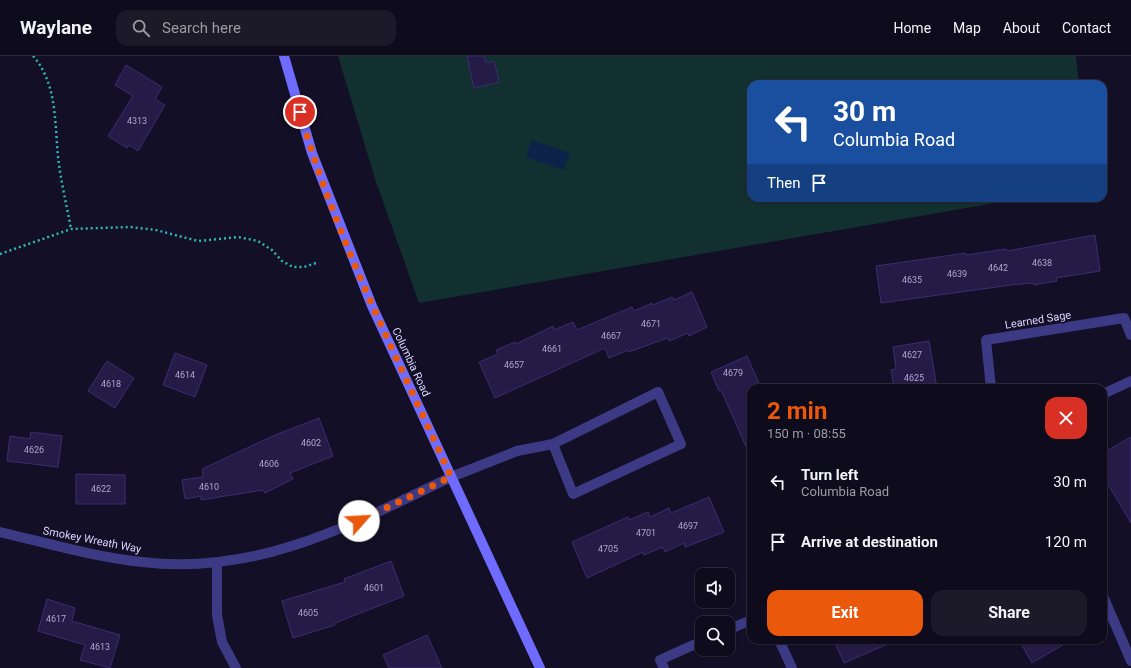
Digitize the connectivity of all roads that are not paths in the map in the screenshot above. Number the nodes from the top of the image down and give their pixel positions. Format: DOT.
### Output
graph roads {
  1 [pos="284,56"];
  2 [pos="1131,335"];
  3 [pos="1131,381"];
  4 [pos="990,384"];
  5 [pos="1107,392"];
  6 [pos="553,444"];
  7 [pos="451,477"];
  8 [pos="0,532"];
  9 [pos="217,563"];
  10 [pos="1107,605"];
  11 [pos="747,622"];
  12 [pos="735,627"];
  13 [pos="695,644"];
  14 [pos="781,644"];
  15 [pos="1131,661"];
  16 [pos="236,668"];
  17 [pos="540,668"];
  18 [pos="664,668"];
  19 [pos="792,668"];
  1 -- 7 [label="street, Columbia Road"];
  2 -- 4 [label="street, Learned Sage"];
  3 -- 5 [label="street"];
  6 -- 6 [label="street, Smokey Wreath Way"];
  6 -- 7 [label="street, Smokey Wreath Way"];
  7 -- 9 [label="street, Smokey Wreath Way"];
  7 -- 17 [label="street, Columbia Road"];
  8 -- 9 [label="street, Smokey Wreath Way"];
  9 -- 16 [label="street"];
  10 -- 15 [label="street"];
  11 -- 12 [label="street"];
  13 -- 18 [label="street"];
  14 -- 19 [label="street"];
}
